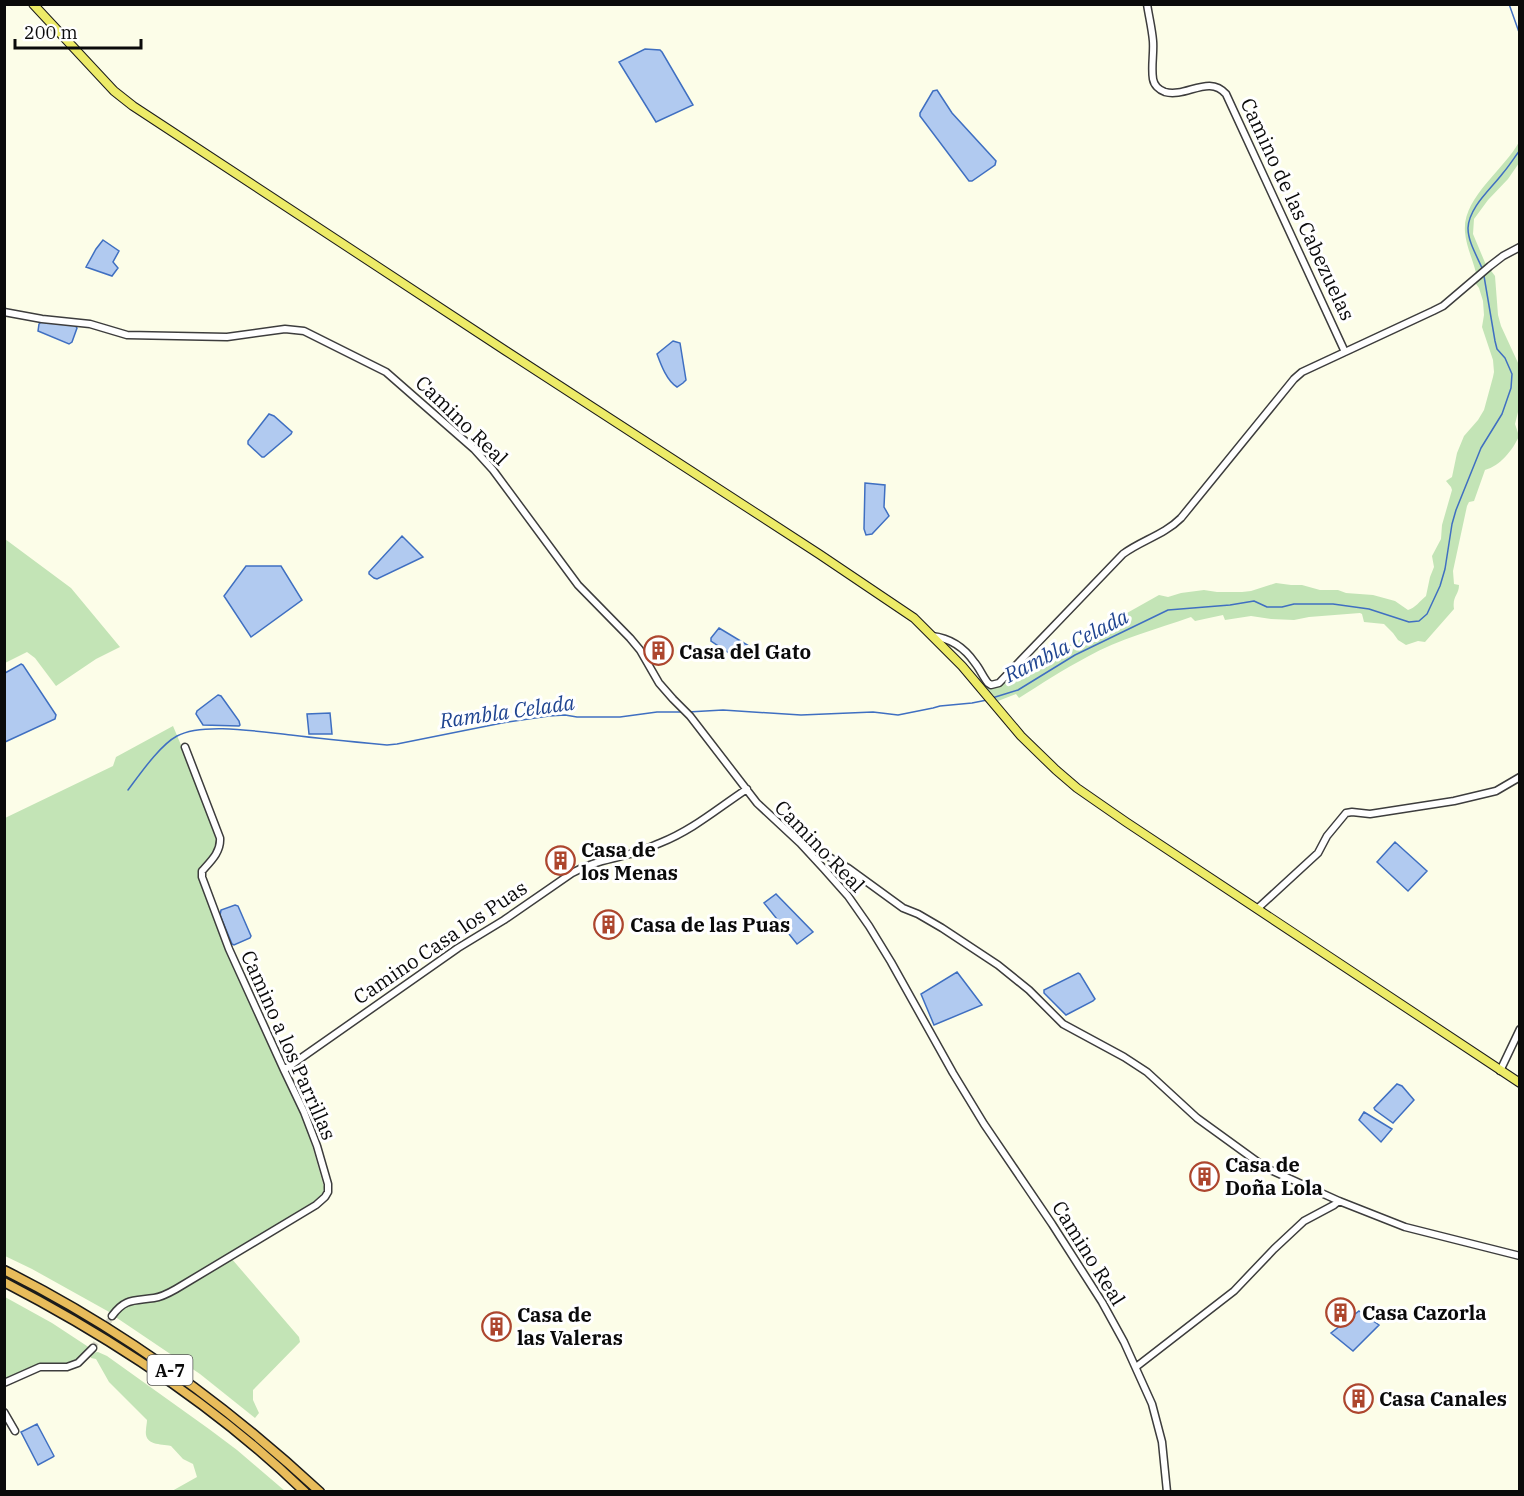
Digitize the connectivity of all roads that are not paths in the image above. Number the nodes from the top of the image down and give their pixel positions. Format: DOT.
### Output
graph roads {
  1 [pos="33,4"];
  2 [pos="1147,4"];
  3 [pos="1520,247"];
  4 [pos="4,312"];
  5 [pos="1345,351"];
  6 [pos="932,636"];
  7 [pos="185,747"];
  8 [pos="1520,777"];
  9 [pos="747,789"];
  10 [pos="800,843"];
  11 [pos="1257,909"];
  12 [pos="1520,1029"];
  13 [pos="284,1070"];
  14 [pos="1500,1071"];
  15 [pos="1520,1083"];
  16 [pos="1339,1201"];
  17 [pos="1520,1256"];
  18 [pos="4,1270"];
  19 [pos="4,1281"];
  20 [pos="112,1316"];
  21 [pos="93,1348"];
  22 [pos="1136,1367"];
  23 [pos="4,1383"];
  24 [pos="4,1412"];
  25 [pos="15,1431"];
  26 [pos="305,1491"];
  27 [pos="320,1491"];
  28 [pos="1167,1491"];
  1 -- 6 [label="main road"];
  2 -- 5 [label="street, Camino de las Cabezuelas"];
  3 -- 5 [label="street"];
  4 -- 9 [label="street, Camino Real"];
  5 -- 6 [label="street"];
  6 -- 11 [label="main road"];
  7 -- 13 [label="street, Camino a los Parrillas"];
  8 -- 11 [label="street"];
  9 -- 10 [label="street, Camino Real"];
  9 -- 13 [label="street, Camino Casa los Puas"];
  10 -- 16 [label="street"];
  10 -- 22 [label="street, Camino Real"];
  11 -- 14 [label="main road"];
  12 -- 14 [label="street"];
  13 -- 20 [label="street, Camino a los Parrillas"];
  14 -- 15 [label="main road"];
  16 -- 17 [label="street"];
  16 -- 22 [label="street"];
  18 -- 27 [label="highway, A-7"];
  19 -- 26 [label="highway, A-7"];
  21 -- 23 [label="street"];
  22 -- 28 [label="street, Camino Real"];
  24 -- 25 [label="street"];
}
